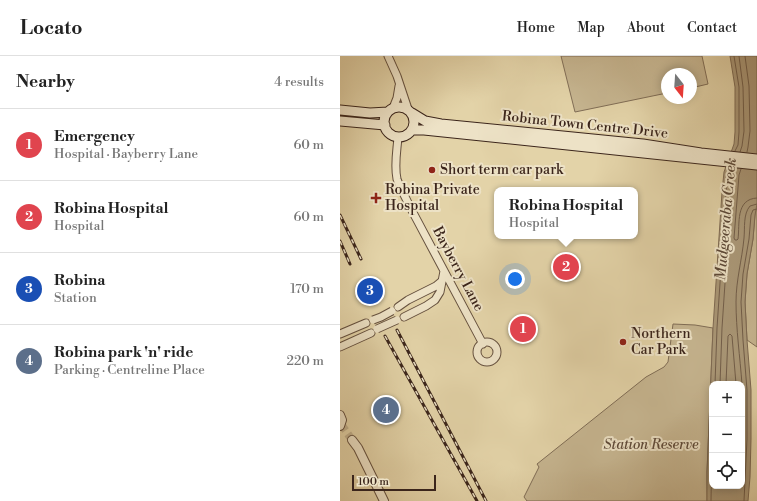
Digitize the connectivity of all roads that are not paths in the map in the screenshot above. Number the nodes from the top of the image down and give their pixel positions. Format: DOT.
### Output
graph roads {
  1 [pos="388,56"];
  2 [pos="400,83"];
  3 [pos="340,110"];
  4 [pos="390,110"];
  5 [pos="410,111"];
  6 [pos="340,121"];
  7 [pos="385,126"];
  8 [pos="412,130"];
  9 [pos="398,137"];
  10 [pos="700,156"];
  11 [pos="757,159"];
  12 [pos="757,165"];
  13 [pos="444,271"];
  14 [pos="440,287"];
  15 [pos="340,334"];
  16 [pos="483,344"];
  17 [pos="340,348"];
  18 [pos="340,415"];
  19 [pos="340,426"];
  20 [pos="352,440"];
  21 [pos="384,501"];
  1 -- 2 [label="street"];
  2 -- 4 [label="street"];
  2 -- 5 [label="street"];
  3 -- 4 [label="main road"];
  4 -- 5 [label="main road"];
  4 -- 7 [label="main road"];
  5 -- 8 [label="main road"];
  5 -- 10 [label="main road, Robina Town Centre Drive"];
  6 -- 7 [label="main road"];
  7 -- 9 [label="main road"];
  8 -- 9 [label="main road"];
  8 -- 10 [label="main road, Robina Town Centre Drive"];
  9 -- 13 [label="street, Bayberry Lane"];
  10 -- 11 [label="main road, Robina Town Centre Drive"];
  10 -- 12 [label="main road, Robina Town Centre Drive"];
  13 -- 14 [label="street"];
  13 -- 16 [label="street, Bayberry Lane"];
  14 -- 15 [label="street, bridge"];
  14 -- 17 [label="street, bridge"];
  18 -- 19 [label="street"];
  20 -- 21 [label="street"];
}
